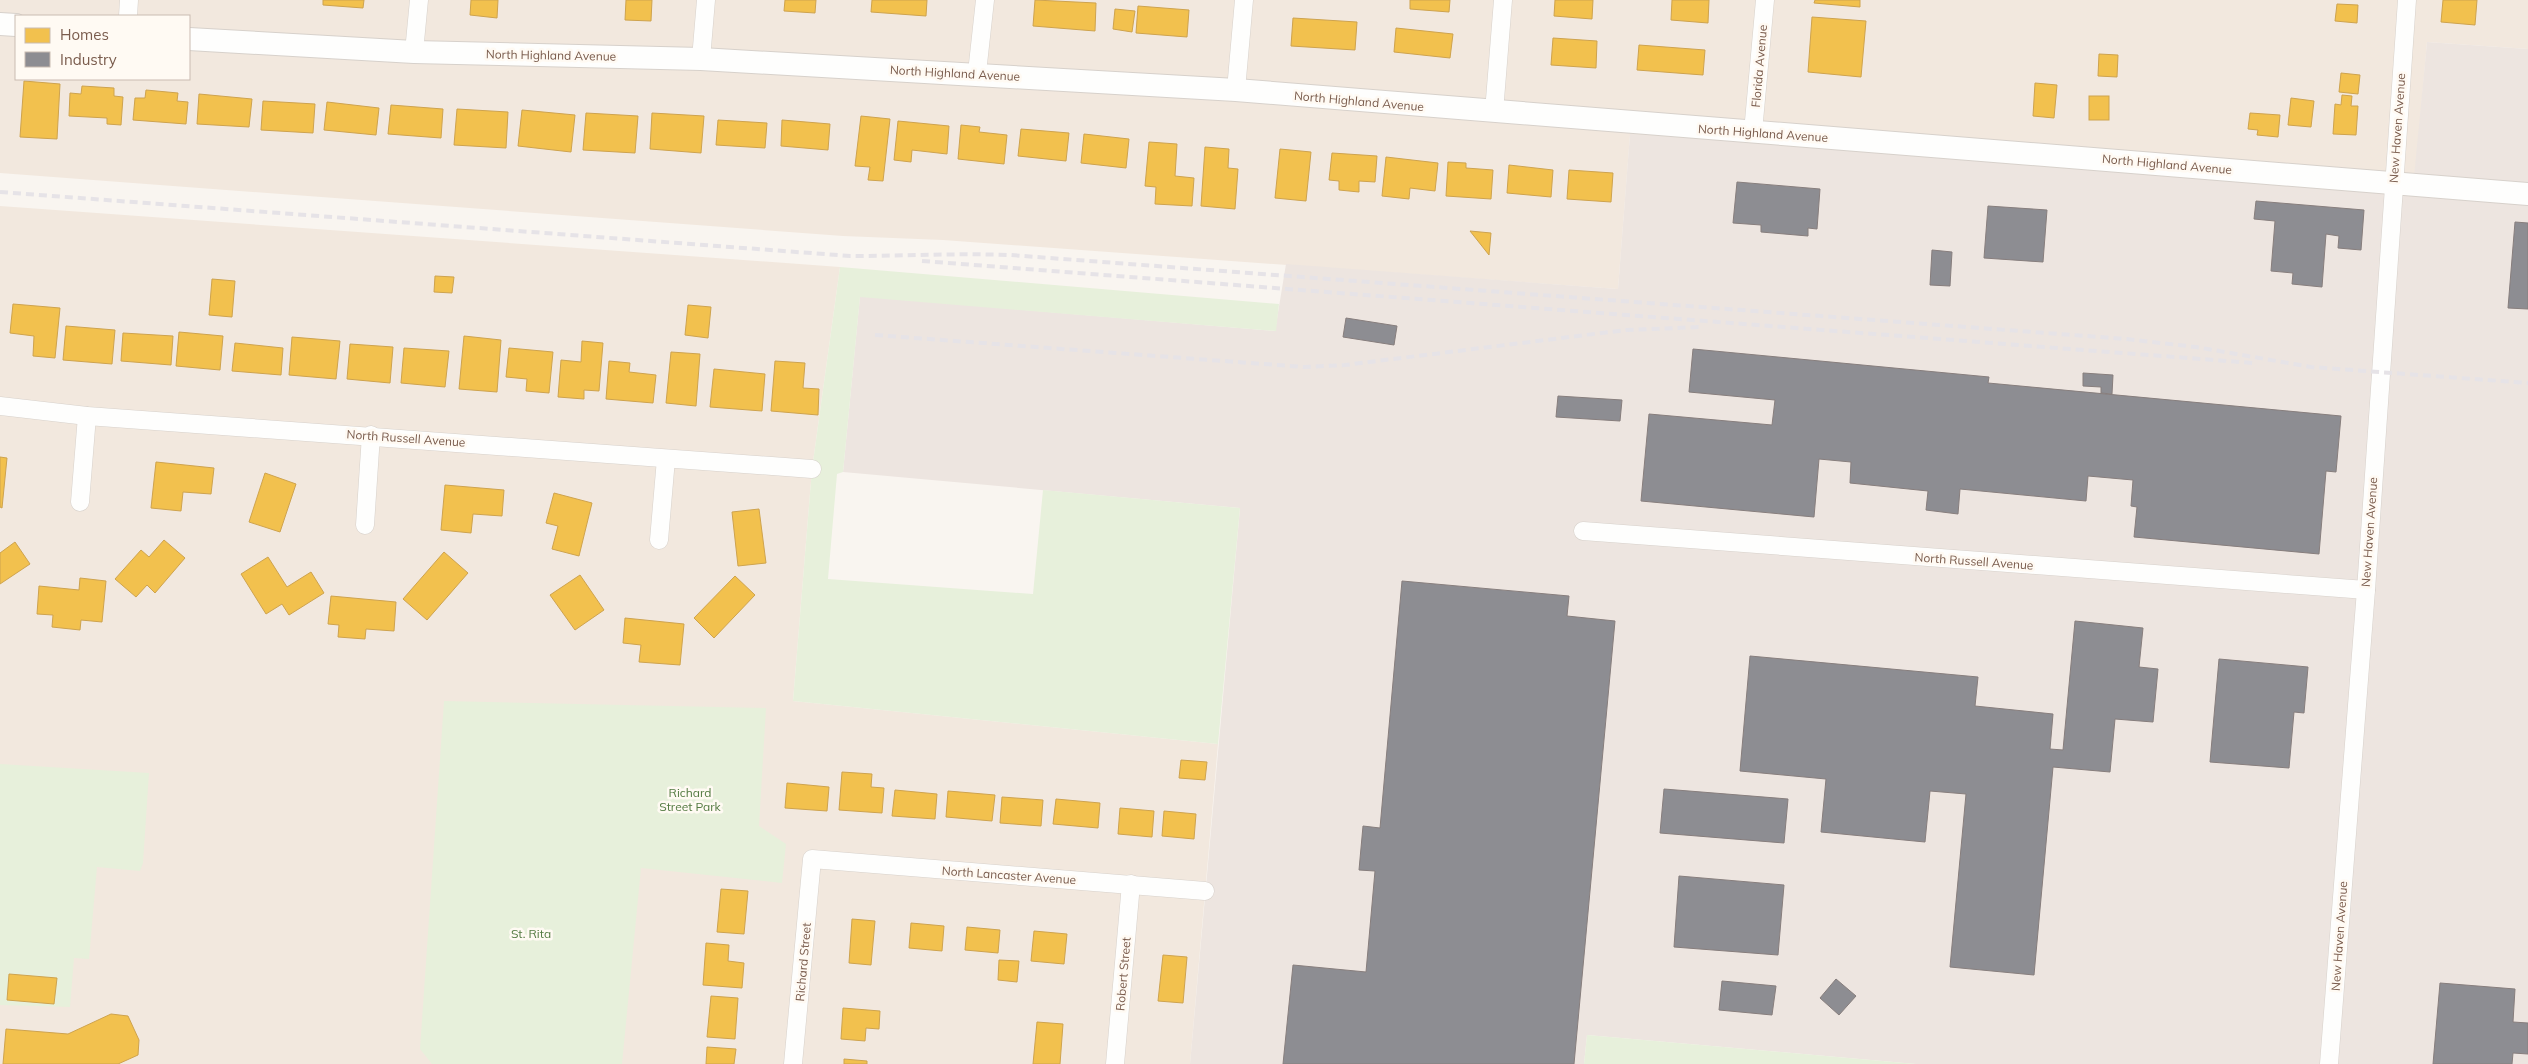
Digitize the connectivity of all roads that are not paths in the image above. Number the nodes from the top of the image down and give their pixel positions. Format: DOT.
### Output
graph roads {
  1 [pos="129,0"];
  2 [pos="419,0"];
  3 [pos="706,0"];
  4 [pos="985,0"];
  5 [pos="1244,0"];
  6 [pos="1503,0"];
  7 [pos="1765,0"];
  8 [pos="2407,0"];
  9 [pos="128,15"];
  10 [pos="0,24"];
  11 [pos="15,25"];
  12 [pos="190,39"];
  13 [pos="414,52"];
  14 [pos="701,59"];
  15 [pos="977,73"];
  16 [pos="1236,90"];
  17 [pos="1494,112"];
  18 [pos="1753,132"];
  19 [pos="2393,183"];
  20 [pos="2528,194"];
  21 [pos="0,406"];
  22 [pos="86,416"];
  23 [pos="371,435"];
  24 [pos="666,459"];
  25 [pos="812,469"];
  26 [pos="80,502"];
  27 [pos="365,526"];
  28 [pos="1583,531"];
  29 [pos="658,540"];
  30 [pos="2366,590"];
  31 [pos="812,859"];
  32 [pos="1131,884"];
  33 [pos="1205,891"];
  34 [pos="793,1064"];
  35 [pos="1115,1064"];
  36 [pos="2329,1064"];
  1 -- 9 [label="street"];
  2 -- 13 [label="street"];
  3 -- 14 [label="street"];
  4 -- 15 [label="street"];
  5 -- 16 [label="street"];
  6 -- 17 [label="street"];
  7 -- 18 [label="street, Florida Avenue"];
  8 -- 19 [label="street, New Haven Avenue"];
  10 -- 11 [label="street"];
  12 -- 13 [label="street, North Highland Avenue"];
  13 -- 14 [label="street, North Highland Avenue"];
  14 -- 15 [label="street, North Highland Avenue"];
  15 -- 16 [label="street, North Highland Avenue"];
  16 -- 17 [label="street, North Highland Avenue"];
  17 -- 18 [label="street, North Highland Avenue"];
  18 -- 19 [label="street, North Highland Avenue"];
  19 -- 20 [label="street, North Highland Avenue"];
  19 -- 30 [label="street, New Haven Avenue"];
  21 -- 22 [label="street, North Russell Avenue"];
  22 -- 23 [label="street, North Russell Avenue"];
  22 -- 26 [label="street"];
  23 -- 24 [label="street, North Russell Avenue"];
  23 -- 27 [label="street"];
  24 -- 25 [label="street, North Russell Avenue"];
  24 -- 29 [label="street"];
  28 -- 30 [label="street, North Russell Avenue"];
  30 -- 36 [label="street, New Haven Avenue"];
  31 -- 32 [label="street, North Lancaster Avenue"];
  31 -- 34 [label="street, Richard Street"];
  32 -- 33 [label="street, North Lancaster Avenue"];
  32 -- 35 [label="street, Robert Street"];
}
